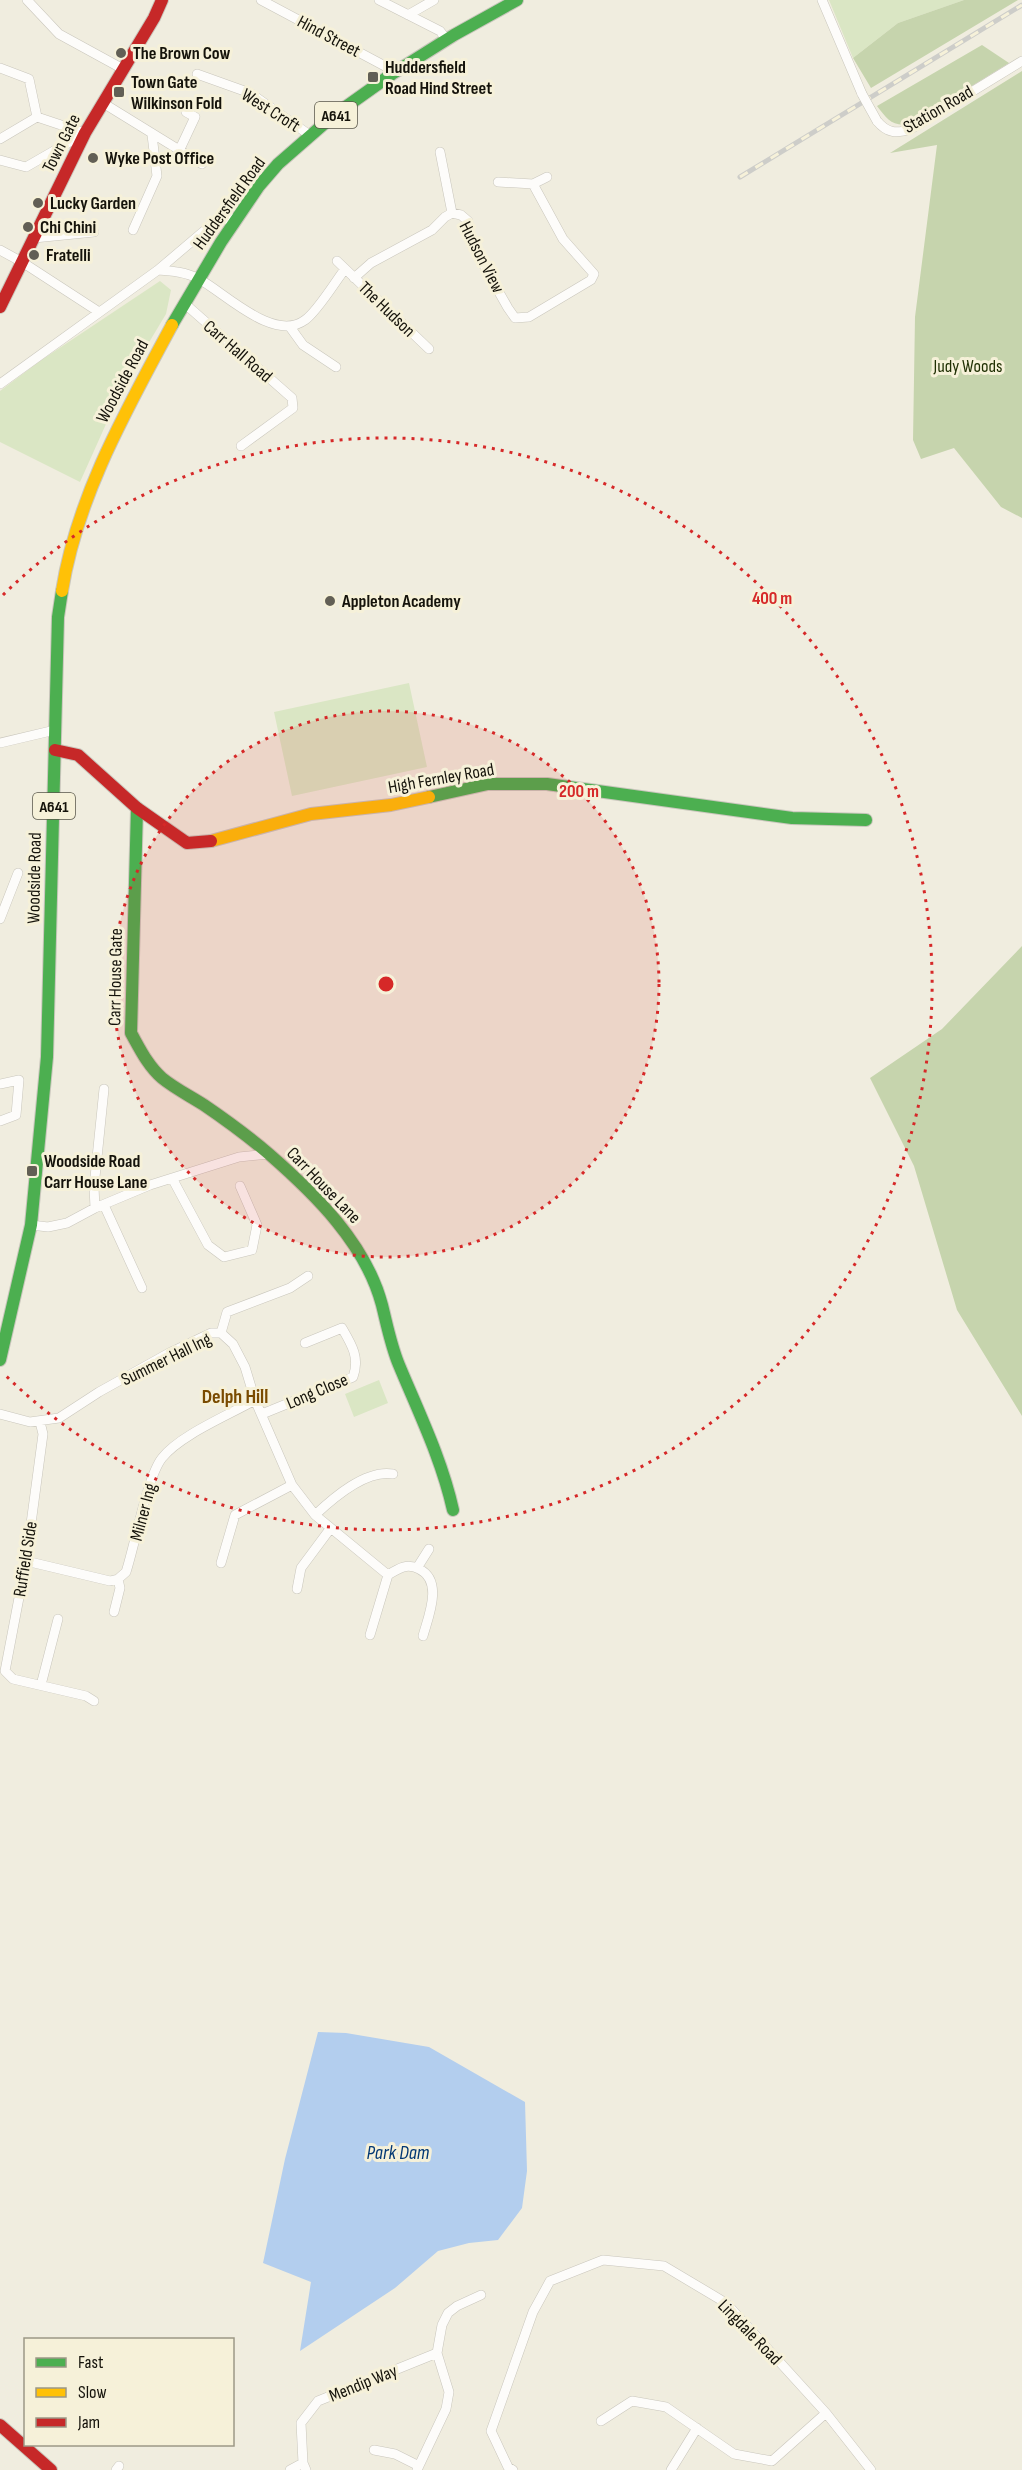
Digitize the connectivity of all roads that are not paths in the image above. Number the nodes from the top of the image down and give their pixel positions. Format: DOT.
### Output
graph roads {
  1 [pos="27,0"];
  2 [pos="162,0"];
  3 [pos="261,0"];
  4 [pos="379,0"];
  5 [pos="517,0"];
  6 [pos="822,0"];
  7 [pos="431,1"];
  8 [pos="408,15"];
  9 [pos="446,39"];
  10 [pos="1022,61"];
  11 [pos="0,68"];
  12 [pos="123,69"];
  13 [pos="396,72"];
  14 [pos="197,74"];
  15 [pos="103,103"];
  16 [pos="186,112"];
  17 [pos="37,117"];
  18 [pos="85,133"];
  19 [pos="152,135"];
  20 [pos="311,136"];
  21 [pos="0,139"];
  22 [pos="179,151"];
  23 [pos="440,152"];
  24 [pos="0,160"];
  25 [pos="202,164"];
  26 [pos="547,177"];
  27 [pos="498,182"];
  28 [pos="533,184"];
  29 [pos="452,213"];
  30 [pos="238,218"];
  31 [pos="134,230"];
  32 [pos="94,232"];
  33 [pos="34,238"];
  34 [pos="0,250"];
  35 [pos="337,261"];
  36 [pos="22,262"];
  37 [pos="345,269"];
  38 [pos="158,270"];
  39 [pos="197,278"];
  40 [pos="354,278"];
  41 [pos="184,303"];
  42 [pos="0,307"];
  43 [pos="99,312"];
  44 [pos="290,327"];
  45 [pos="429,349"];
  46 [pos="336,367"];
  47 [pos="0,384"];
  48 [pos="241,446"];
  49 [pos="55,730"];
  50 [pos="0,743"];
  51 [pos="55,750"];
  52 [pos="137,808"];
  53 [pos="866,820"];
  54 [pos="18,873"];
  55 [pos="0,919"];
  56 [pos="0,1084"];
  57 [pos="104,1089"];
  58 [pos="0,1121"];
  59 [pos="269,1154"];
  60 [pos="172,1178"];
  61 [pos="240,1186"];
  62 [pos="100,1206"];
  63 [pos="31,1225"];
  64 [pos="308,1276"];
  65 [pos="142,1288"];
  66 [pos="221,1333"];
  67 [pos="305,1343"];
  68 [pos="0,1360"];
  69 [pos="255,1400"];
  70 [pos="0,1414"];
  71 [pos="262,1414"];
  72 [pos="40,1422"];
  73 [pos="393,1474"];
  74 [pos="292,1485"];
  75 [pos="453,1510"];
  76 [pos="315,1515"];
  77 [pos="330,1529"];
  78 [pos="429,1548"];
  79 [pos="26,1561"];
  80 [pos="221,1563"];
  81 [pos="417,1568"];
  82 [pos="388,1575"];
  83 [pos="118,1579"];
  84 [pos="297,1589"];
  85 [pos="114,1612"];
  86 [pos="58,1619"];
  87 [pos="370,1635"];
  88 [pos="423,1636"];
  89 [pos="41,1685"];
  90 [pos="94,1701"];
  91 [pos="481,2295"];
  92 [pos="437,2353"];
  93 [pos="826,2413"];
  94 [pos="601,2421"];
  95 [pos="0,2425"];
  96 [pos="697,2428"];
  97 [pos="374,2450"];
  98 [pos="304,2467"];
  99 [pos="418,2468"];
  100 [pos="51,2470"];
  101 [pos="290,2470"];
  102 [pos="513,2470"];
  103 [pos="671,2470"];
  104 [pos="871,2470"];
  1 -- 12 [label="street"];
  2 -- 12 [label="main road, Town Gate"];
  3 -- 13 [label="street, Hind Street"];
  4 -- 8 [label="street"];
  5 -- 9 [label="main road, Huddersfield Road / A641"];
  6 -- 10 [label="street, Station Road, bridge"];
  7 -- 8 [label="street"];
  8 -- 9 [label="street"];
  9 -- 13 [label="main road, Huddersfield Road / A641"];
  11 -- 17 [label="street"];
  12 -- 15 [label="main road, Town Gate"];
  13 -- 20 [label="main road, Huddersfield Road / A641"];
  14 -- 20 [label="street, West Croft"];
  15 -- 18 [label="main road, Town Gate"];
  15 -- 19 [label="street"];
  16 -- 22 [label="street"];
  17 -- 18 [label="street"];
  17 -- 21 [label="street"];
  18 -- 24 [label="street"];
  18 -- 33 [label="main road, Town Gate"];
  19 -- 22 [label="street"];
  19 -- 31 [label="street"];
  20 -- 30 [label="main road, Huddersfield Road / A641"];
  22 -- 25 [label="street"];
  23 -- 29 [label="street, Hudson View"];
  26 -- 28 [label="street"];
  27 -- 28 [label="street"];
  28 -- 29 [label="street, Hudson View"];
  29 -- 40 [label="street, Hudson View"];
  30 -- 38 [label="street"];
  30 -- 39 [label="main road, Huddersfield Road / A641"];
  32 -- 33 [label="street"];
  33 -- 36 [label="main road, Town Gate"];
  34 -- 36 [label="street"];
  35 -- 37 [label="street, The Hudson"];
  36 -- 42 [label="main road, Town Gate"];
  36 -- 43 [label="street"];
  37 -- 40 [label="street, The Hudson"];
  37 -- 44 [label="street, The Hudson"];
  38 -- 39 [label="street, Huddersfield Road"];
  38 -- 43 [label="street"];
  39 -- 41 [label="main road, Woodside Road / A641"];
  39 -- 44 [label="street"];
  40 -- 45 [label="street, The Hudson"];
  41 -- 48 [label="street, Carr Hall Road"];
  41 -- 49 [label="main road, Woodside Road / A641"];
  43 -- 47 [label="street"];
  44 -- 46 [label="street"];
  49 -- 50 [label="street"];
  49 -- 51 [label="main road, Woodside Road / A641"];
  51 -- 52 [label="main road, High Fernley Road"];
  51 -- 63 [label="main road, Woodside Road / A641"];
  52 -- 53 [label="main road, High Fernley Road"];
  52 -- 59 [label="main road, Carr House Gate"];
  54 -- 55 [label="street"];
  56 -- 58 [label="street"];
  57 -- 62 [label="street"];
  59 -- 60 [label="street, Carr House Lane"];
  59 -- 75 [label="main road, Carr House Lane"];
  60 -- 61 [label="street"];
  60 -- 62 [label="street, Carr House Lane"];
  62 -- 63 [label="street, Carr House Lane"];
  62 -- 65 [label="street"];
  63 -- 68 [label="main road, Woodside Road / A641"];
  64 -- 66 [label="street"];
  66 -- 69 [label="street, Summer Hall Ing"];
  66 -- 72 [label="street, Summer Hall Ing"];
  67 -- 71 [label="street, Long Close"];
  69 -- 71 [label="street, Summer Hall Ing"];
  69 -- 83 [label="street, Milner Ing"];
  70 -- 72 [label="street, Summer Hall Ing"];
  71 -- 74 [label="street, Summer Hall Ing"];
  72 -- 79 [label="street, Ruffield Side"];
  73 -- 76 [label="street"];
  74 -- 76 [label="street, Summer Hall Ing"];
  74 -- 80 [label="street"];
  76 -- 77 [label="street, Summer Hall Ing"];
  77 -- 82 [label="street, Summer Hall Ing"];
  77 -- 84 [label="street"];
  78 -- 81 [label="street"];
  79 -- 83 [label="street"];
  79 -- 89 [label="street, Ruffield Side"];
  81 -- 82 [label="street"];
  81 -- 88 [label="street"];
  82 -- 87 [label="street"];
  83 -- 85 [label="street"];
  86 -- 89 [label="street"];
  89 -- 90 [label="street, Ruffield Side"];
  91 -- 92 [label="street"];
  92 -- 98 [label="street, Mendip Way"];
  92 -- 99 [label="street"];
  93 -- 96 [label="street"];
  93 -- 102 [label="street, Lingdale Road"];
  93 -- 104 [label="street, Lingdale Road"];
  94 -- 96 [label="street"];
  95 -- 100 [label="main road"];
  96 -- 103 [label="street"];
  97 -- 99 [label="street"];
  98 -- 101 [label="street"];
}
